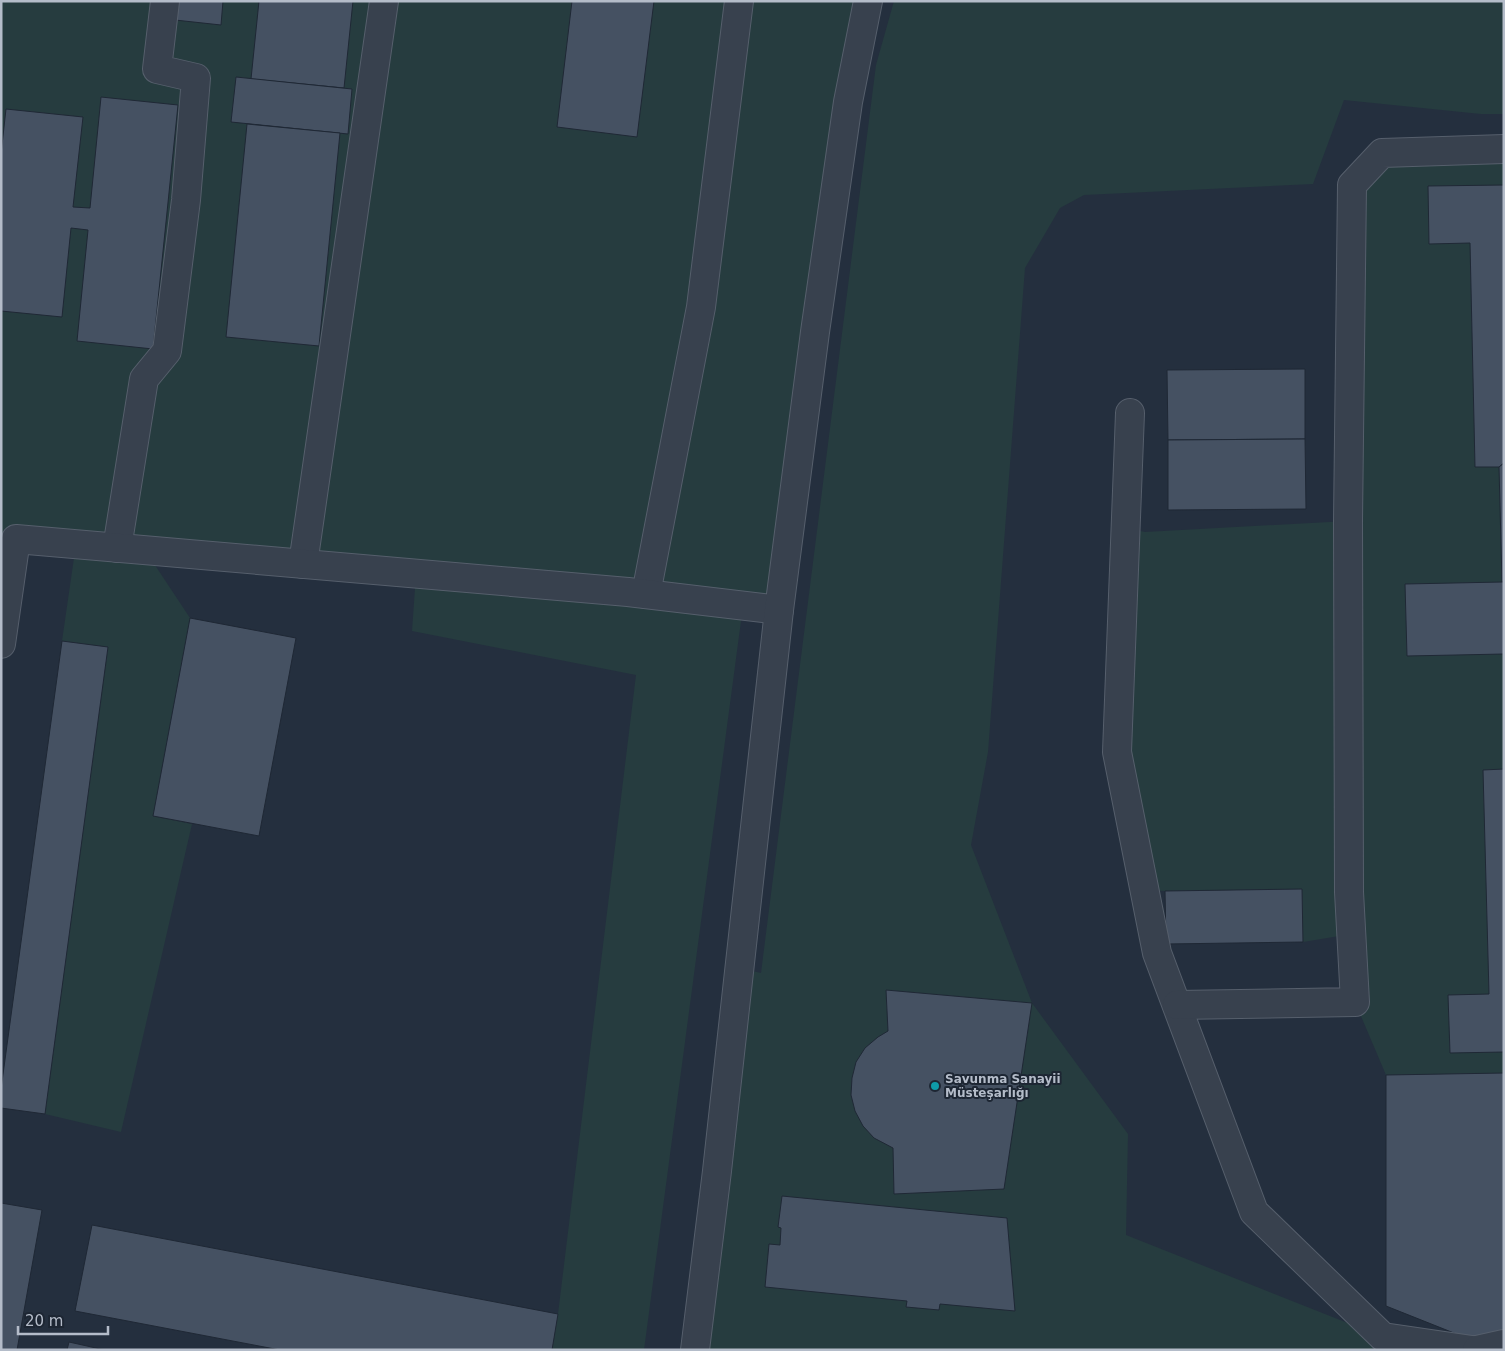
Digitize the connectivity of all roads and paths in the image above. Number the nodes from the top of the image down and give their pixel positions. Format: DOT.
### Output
graph roads {
  1 [pos="165,1"];
  2 [pos="384,1"];
  3 [pos="739,1"];
  4 [pos="868,1"];
  5 [pos="1504,149"];
  6 [pos="1130,413"];
  7 [pos="117,548"];
  8 [pos="303,564"];
  9 [pos="646,594"];
  10 [pos="780,610"];
  11 [pos="1,644"];
  12 [pos="1177,1005"];
  13 [pos="1504,1344"];
  14 [pos="695,1350"];
  15 [pos="1472,1350"];
  16 [pos="1477,1350"];
  1 -- 7 [label="lane"];
  2 -- 8 [label="lane"];
  3 -- 9 [label="lane"];
  4 -- 10 [label="lane"];
  5 -- 12 [label="lane"];
  6 -- 12 [label="lane"];
  7 -- 8 [label="lane"];
  7 -- 11 [label="lane"];
  8 -- 9 [label="lane"];
  9 -- 10 [label="lane"];
  10 -- 14 [label="lane"];
  12 -- 15 [label="lane"];
  13 -- 16 [label="lane"];
}
